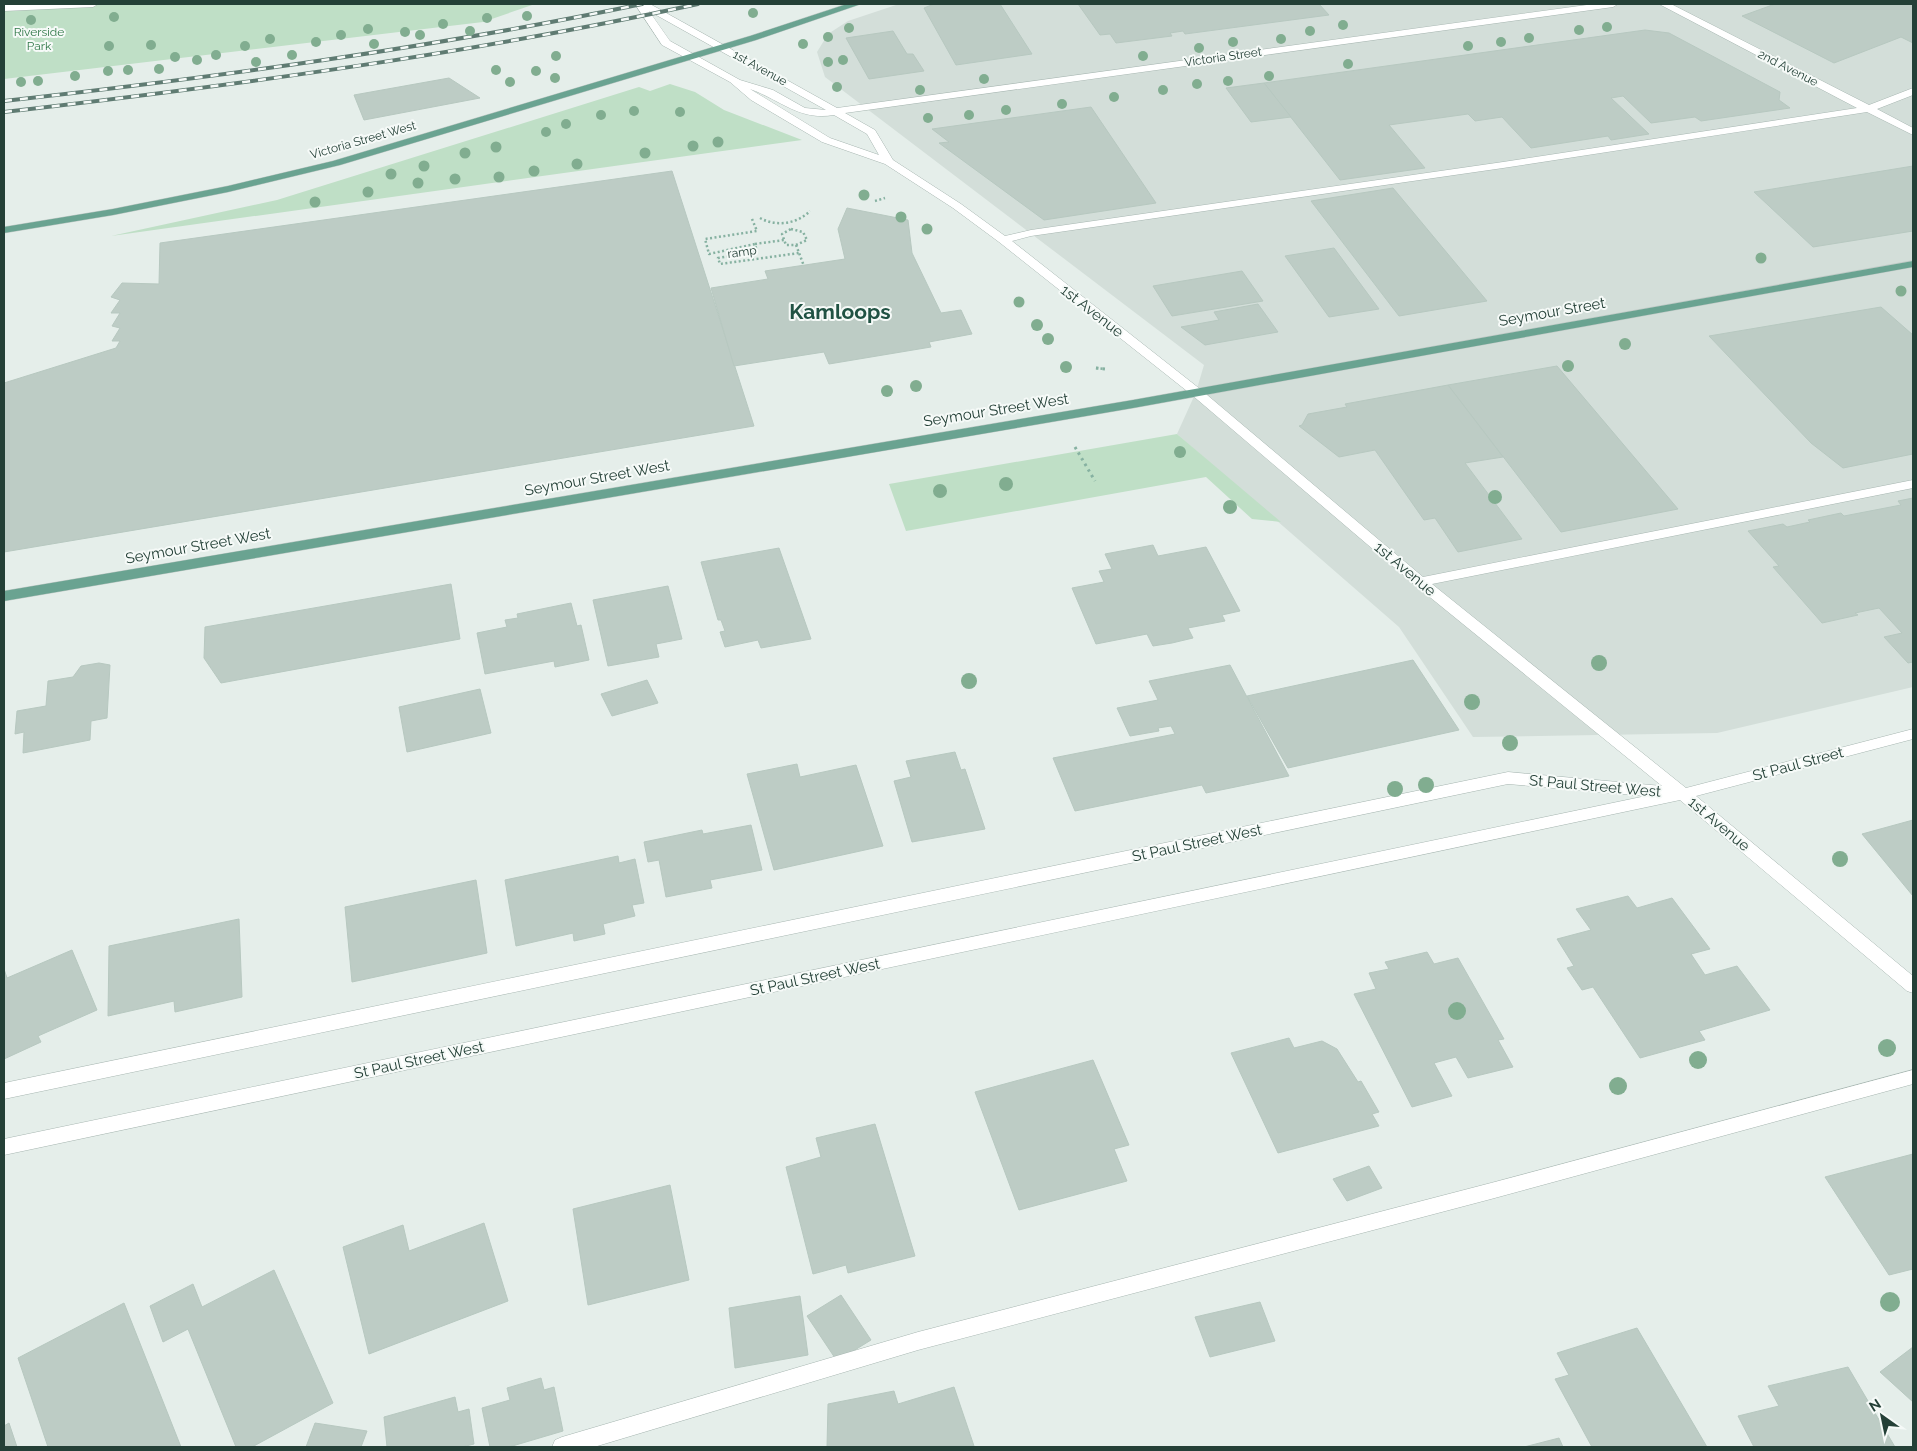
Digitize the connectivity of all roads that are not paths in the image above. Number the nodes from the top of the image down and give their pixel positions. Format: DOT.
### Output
graph roads {
  1 [pos="93,4"];
  2 [pos="642,4"];
  3 [pos="856,4"];
  4 [pos="1613,4"];
  5 [pos="1664,4"];
  6 [pos="4,8"];
  7 [pos="722,47"];
  8 [pos="690,56"];
  9 [pos="734,80"];
  10 [pos="1913,91"];
  11 [pos="1868,109"];
  12 [pos="834,111"];
  13 [pos="1913,132"];
  14 [pos="888,162"];
  15 [pos="4,230"];
  16 [pos="1003,240"];
  17 [pos="1913,264"];
  18 [pos="1196,392"];
  19 [pos="1913,484"];
  20 [pos="1420,582"];
  21 [pos="4,596"];
  22 [pos="1913,734"];
  23 [pos="1683,794"];
  24 [pos="1913,986"];
  25 [pos="1913,1077"];
  26 [pos="4,1092"];
  27 [pos="4,1147"];
  28 [pos="562,1447"];
  1 -- 6 [label="street"];
  2 -- 7 [label="street, 1st Avenue"];
  2 -- 8 [label="street, 1st Avenue"];
  3 -- 7 [label="main road, Victoria Street West"];
  4 -- 12 [label="street, Victoria Street"];
  5 -- 11 [label="street, 2nd Avenue"];
  7 -- 8 [label="main road, Victoria Street West"];
  7 -- 12 [label="street, 1st Avenue"];
  8 -- 9 [label="street, 1st Avenue"];
  8 -- 15 [label="main road, Victoria Street West"];
  9 -- 12 [label="street, Victoria Street"];
  9 -- 14 [label="street, 1st Avenue"];
  10 -- 11 [label="street"];
  11 -- 13 [label="street, 2nd Avenue"];
  11 -- 16 [label="street"];
  12 -- 14 [label="street, 1st Avenue"];
  14 -- 16 [label="street, 1st Avenue"];
  16 -- 18 [label="street, 1st Avenue"];
  17 -- 18 [label="main road, Seymour Street"];
  18 -- 20 [label="street, 1st Avenue"];
  18 -- 21 [label="main road, Seymour Street West"];
  19 -- 20 [label="street"];
  20 -- 23 [label="street, 1st Avenue"];
  22 -- 23 [label="street, St Paul Street"];
  23 -- 24 [label="street, 1st Avenue"];
  23 -- 26 [label="street, St Paul Street West"];
  23 -- 27 [label="street, St Paul Street West"];
  25 -- 28 [label="street"];
}
